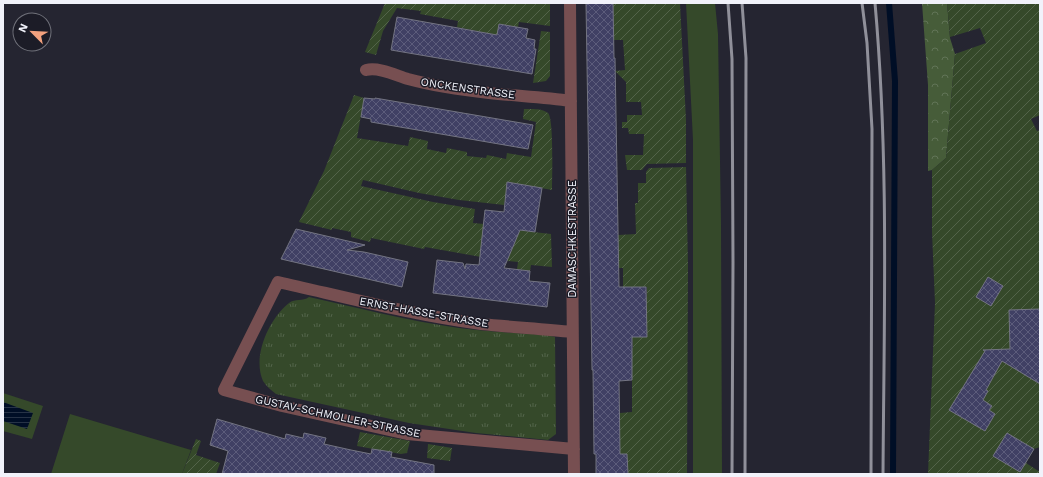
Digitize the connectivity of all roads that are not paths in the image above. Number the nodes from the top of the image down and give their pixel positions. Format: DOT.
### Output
graph roads {
  1 [pos="570,3"];
  2 [pos="366,70"];
  3 [pos="571,101"];
  4 [pos="278,282"];
  5 [pos="572,332"];
  6 [pos="574,449"];
  7 [pos="574,474"];
  1 -- 3 [label="street, DAMASCHKESTRASSE"];
  2 -- 3 [label="street, ONCKENSTRASSE"];
  3 -- 5 [label="street, DAMASCHKESTRASSE"];
  4 -- 5 [label="street, ERNST-HASSE-STRASSE"];
  4 -- 6 [label="street, GUSTAV-SCHMOLLER-STRASSE"];
  5 -- 6 [label="street, DAMASCHKESTRASSE"];
  6 -- 7 [label="street, DAMASCHKESTRASSE"];
}
